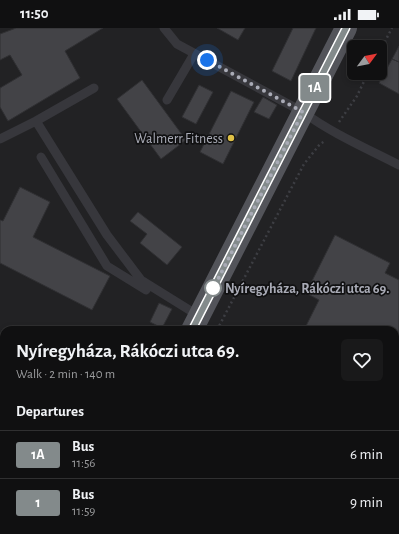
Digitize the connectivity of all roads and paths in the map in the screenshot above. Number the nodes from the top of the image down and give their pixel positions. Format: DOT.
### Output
graph roads {
  1 [pos="164,28"];
  2 [pos="346,28"];
  3 [pos="392,28"];
  4 [pos="386,40"];
  5 [pos="194,54"];
  6 [pos="94,88"];
  7 [pos="167,100"];
  8 [pos="303,112"];
  9 [pos="36,121"];
  10 [pos="0,139"];
  11 [pos="41,157"];
  12 [pos="304,164"];
  13 [pos="399,165"];
  14 [pos="191,317"];
  15 [pos="218,326"];
  1 -- 5 [label="lane"];
  2 -- 8 [label="main road"];
  3 -- 4 [label="path"];
  5 -- 7 [label="lane"];
  5 -- 8 [label="lane"];
  6 -- 9 [label="lane"];
  8 -- 13 [label="lane"];
  8 -- 14 [label="main road"];
  9 -- 10 [label="lane"];
  9 -- 14 [label="lane"];
  11 -- 14 [label="lane"];
  12 -- 15 [label="path"];
}
